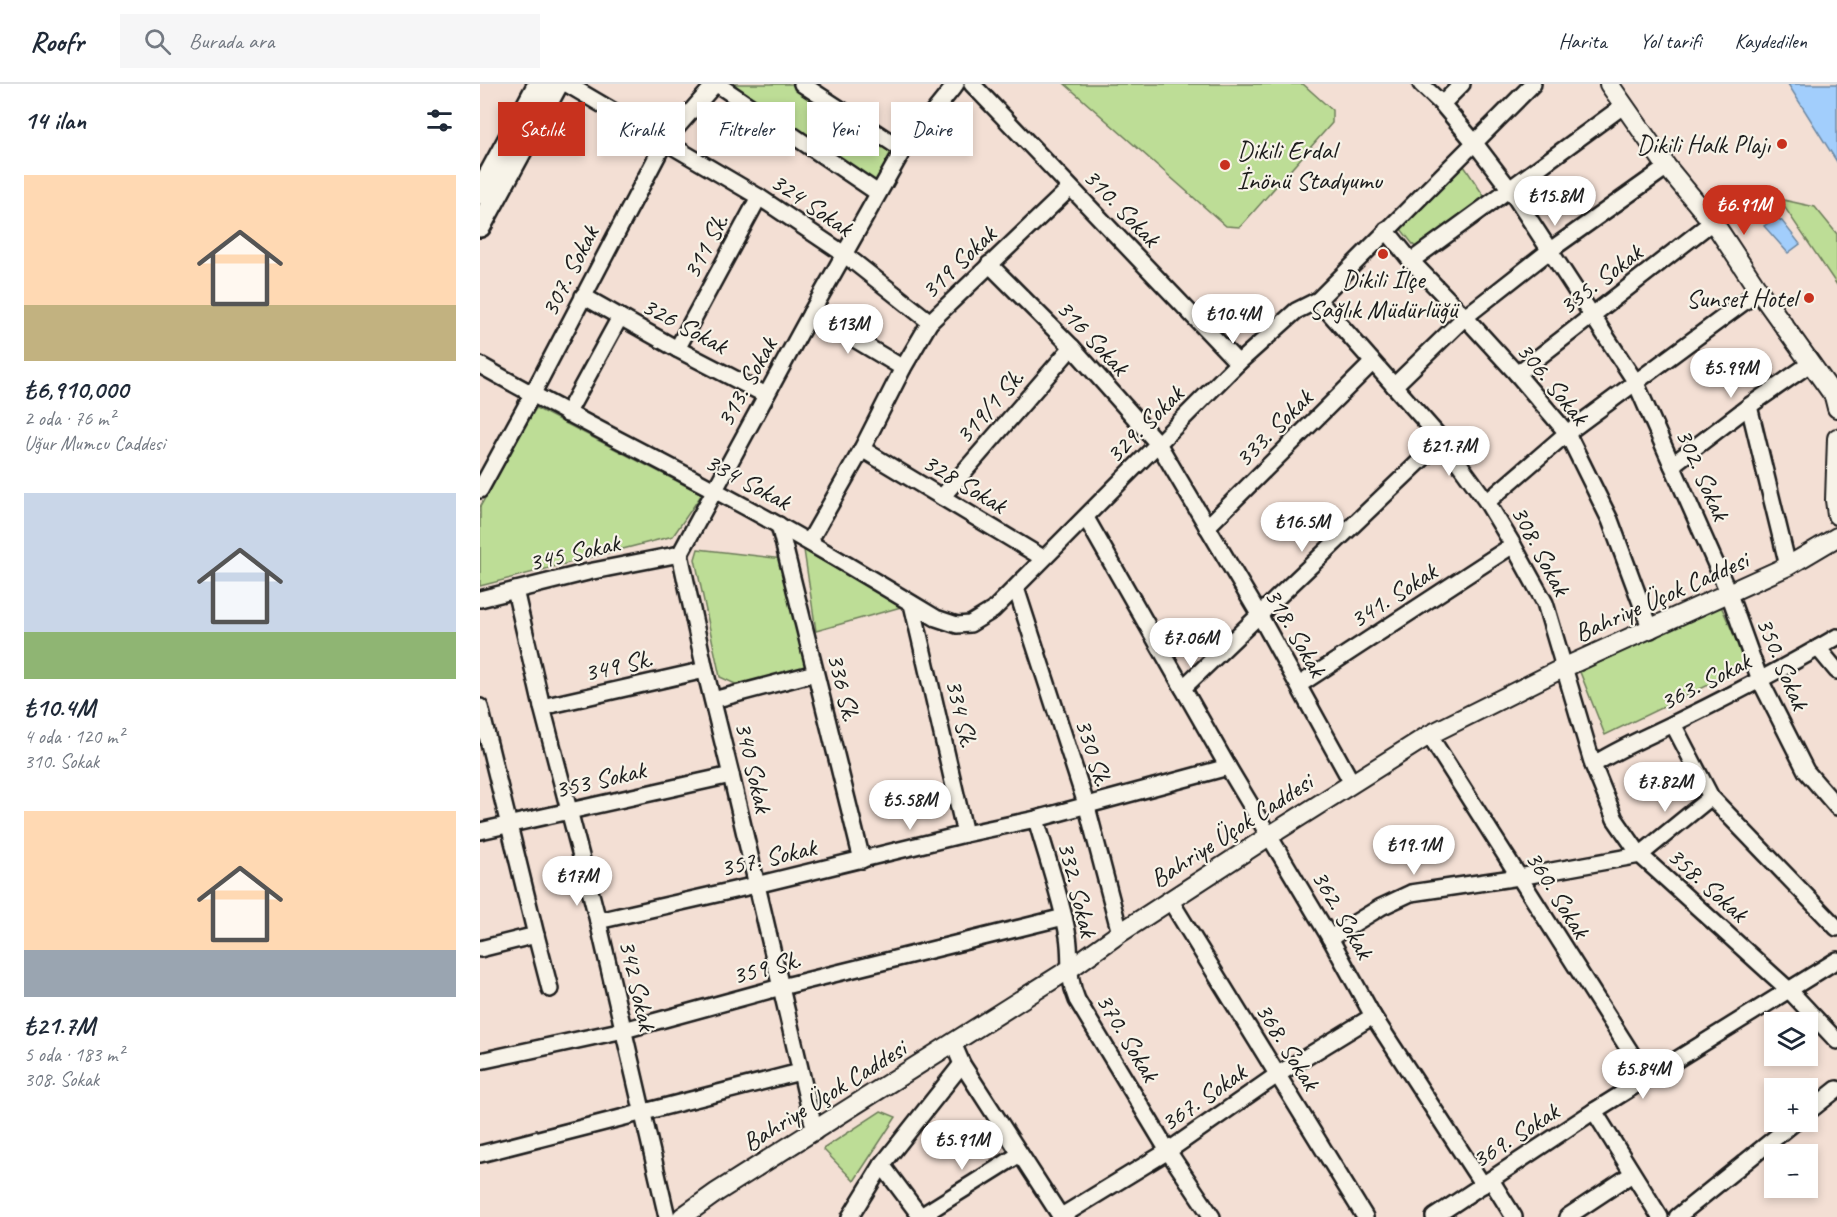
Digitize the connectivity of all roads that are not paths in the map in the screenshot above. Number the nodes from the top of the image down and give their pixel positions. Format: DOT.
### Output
graph roads {
  1 [pos="539,84"];
  2 [pos="557,84"];
  3 [pos="567,84"];
  4 [pos="716,84"];
  5 [pos="802,84"];
  6 [pos="956,84"];
  7 [pos="972,84"];
  8 [pos="1421,84"];
  9 [pos="1462,84"];
  10 [pos="1533,84"];
  11 [pos="1609,84"];
  12 [pos="598,102"];
  13 [pos="942,102"];
  14 [pos="1442,105"];
  15 [pos="1623,106"];
  16 [pos="685,119"];
  17 [pos="891,142"];
  18 [pos="1474,142"];
  19 [pos="685,153"];
  20 [pos="657,156"];
  21 [pos="900,156"];
  22 [pos="1667,167"];
  23 [pos="483,178"];
  24 [pos="1071,188"];
  25 [pos="1509,188"];
  26 [pos="878,193"];
  27 [pos="759,197"];
  28 [pos="1712,222"];
  29 [pos="480,226"];
  30 [pos="1386,230"];
  31 [pos="1549,251"];
  32 [pos="844,254"];
  33 [pos="1411,261"];
  34 [pos="989,264"];
  35 [pos="1759,291"];
  36 [pos="583,296"];
  37 [pos="1318,300"];
  38 [pos="811,313"];
  39 [pos="1593,315"];
  40 [pos="620,317"];
  41 [pos="1465,317"];
  42 [pos="930,322"];
  43 [pos="1072,347"];
  44 [pos="677,349"];
  45 [pos="1238,363"];
  46 [pos="1372,363"];
  47 [pos="1811,363"];
  48 [pos="480,365"];
  49 [pos="903,368"];
  50 [pos="1517,374"];
  51 [pos="1635,381"];
  52 [pos="1394,386"];
  53 [pos="532,395"];
  54 [pos="766,395"];
  55 [pos="1749,406"];
  56 [pos="1837,408"];
  57 [pos="567,414"];
  58 [pos="1567,433"];
  59 [pos="1837,438"];
  60 [pos="1442,440"];
  61 [pos="1159,445"];
  62 [pos="862,449"];
  63 [pos="1672,465"];
  64 [pos="480,489"];
  65 [pos="715,490"];
  66 [pos="942,497"];
  67 [pos="1487,502"];
  68 [pos="1837,515"];
  69 [pos="1086,518"];
  70 [pos="779,525"];
  71 [pos="1207,527"];
  72 [pos="1837,537"];
  73 [pos="809,542"];
  74 [pos="1513,545"];
  75 [pos="680,554"];
  76 [pos="1043,558"];
  77 [pos="1788,566"];
  78 [pos="1016,588"];
  79 [pos="515,590"];
  80 [pos="1729,594"];
  81 [pos="480,599"];
  82 [pos="912,604"];
  83 [pos="1260,616"];
  84 [pos="936,618"];
  85 [pos="1651,630"];
  86 [pos="1837,637"];
  87 [pos="1818,648"];
  88 [pos="1563,668"];
  89 [pos="705,670"];
  90 [pos="1837,671"];
  91 [pos="815,673"];
  92 [pos="1760,680"];
  93 [pos="1299,685"];
  94 [pos="1183,688"];
  95 [pos="713,700"];
  96 [pos="480,707"];
  97 [pos="542,707"];
  98 [pos="1673,724"];
  99 [pos="1429,735"];
  100 [pos="1593,765"];
  101 [pos="1228,767"];
  102 [pos="731,775"];
  103 [pos="1352,783"];
  104 [pos="1711,797"];
  105 [pos="1086,807"];
  106 [pos="1837,807"];
  107 [pos="570,811"];
  108 [pos="1036,819"];
  109 [pos="510,824"];
  110 [pos="480,831"];
  111 [pos="965,834"];
  112 [pos="1269,836"];
  113 [pos="1640,855"];
  114 [pos="862,860"];
  115 [pos="1519,877"];
  116 [pos="756,885"];
  117 [pos="1170,900"];
  118 [pos="1064,917"];
  119 [pos="598,921"];
  120 [pos="1837,928"];
  121 [pos="1120,933"];
  122 [pos="536,935"];
  123 [pos="1330,938"];
  124 [pos="480,949"];
  125 [pos="1837,960"];
  126 [pos="1068,970"];
  127 [pos="781,987"];
  128 [pos="550,989"];
  129 [pos="1790,991"];
  130 [pos="1373,1016"];
  131 [pos="624,1030"];
  132 [pos="1837,1041"];
  133 [pos="953,1043"];
  134 [pos="480,1061"];
  135 [pos="962,1064"];
  136 [pos="800,1072"];
  137 [pos="1277,1076"];
  138 [pos="1647,1078"];
  139 [pos="1837,1089"];
  140 [pos="1818,1104"];
  141 [pos="1594,1111"];
  142 [pos="643,1113"];
  143 [pos="815,1132"];
  144 [pos="1783,1132"];
  145 [pos="1168,1151"];
  146 [pos="480,1154"];
  147 [pos="1020,1154"];
  148 [pos="882,1165"];
  149 [pos="1632,1174"];
  150 [pos="1487,1183"];
  151 [pos="667,1217"];
  152 [pos="682,1217"];
  153 [pos="850,1217"];
  154 [pos="921,1217"];
  155 [pos="1061,1217"];
  156 [pos="1212,1217"];
  157 [pos="1365,1217"];
  158 [pos="1434,1217"];
  159 [pos="1514,1217"];
  160 [pos="1566,1217"];
  161 [pos="1660,1217"];
  162 [pos="1677,1217"];
  1 -- 23 [label="main road"];
  2 -- 29 [label="main road"];
  3 -- 12 [label="street, 324 Sokak"];
  4 -- 16 [label="street, 307. Sokak"];
  4 -- 26 [label="street"];
  5 -- 17 [label="street"];
  6 -- 13 [label="street, 313. Sokak"];
  7 -- 24 [label="street, 310. Sokak"];
  8 -- 14 [label="street, 302. Sokak"];
  9 -- 14 [label="street"];
  10 -- 18 [label="street, 329. Sokak"];
  11 -- 15 [label="street"];
  14 -- 18 [label="street, 302. Sokak"];
  15 -- 22 [label="street"];
  15 -- 25 [label="street"];
  18 -- 25 [label="street, 302. Sokak"];
  18 -- 30 [label="street, 329. Sokak"];
  19 -- 27 [label="street, 324 Sokak"];
  20 -- 36 [label="street, 307. Sokak"];
  21 -- 26 [label="street, 313. Sokak"];
  22 -- 28 [label="street"];
  22 -- 31 [label="street"];
  24 -- 34 [label="street, 319 Sokak"];
  24 -- 45 [label="street, 310. Sokak"];
  25 -- 31 [label="street, 302. Sokak"];
  25 -- 33 [label="street"];
  26 -- 32 [label="street, 313. Sokak"];
  27 -- 32 [label="street, 324 Sokak"];
  27 -- 44 [label="street, 311 Sk."];
  28 -- 35 [label="street"];
  28 -- 39 [label="street, 335. Sokak"];
  30 -- 33 [label="street, 306. Sokak"];
  30 -- 37 [label="street, 329. Sokak"];
  31 -- 39 [label="street, 302. Sokak"];
  31 -- 41 [label="street"];
  32 -- 38 [label="street, 313. Sokak"];
  32 -- 42 [label="street, 324 Sokak"];
  33 -- 41 [label="street, 306. Sokak"];
  34 -- 42 [label="street, 319 Sokak"];
  34 -- 43 [label="street, 316 Sokak"];
  35 -- 47 [label="street"];
  35 -- 51 [label="street"];
  36 -- 40 [label="street, 326 Sokak"];
  36 -- 53 [label="street, 307. Sokak"];
  37 -- 45 [label="street, 329. Sokak"];
  37 -- 46 [label="street, 308. Sokak"];
  38 -- 49 [label="street"];
  38 -- 54 [label="street, 313. Sokak"];
  39 -- 50 [label="street, 335. Sokak"];
  39 -- 51 [label="street, 302. Sokak"];
  40 -- 44 [label="street, 326 Sokak"];
  40 -- 57 [label="street"];
  41 -- 50 [label="street, 306. Sokak"];
  41 -- 52 [label="street"];
  42 -- 49 [label="street, 319 Sokak"];
  43 -- 61 [label="street, 316 Sokak"];
  43 -- 66 [label="street, 319/1 Sk."];
  44 -- 54 [label="street, 326 Sokak"];
  45 -- 61 [label="street, 329. Sokak"];
  46 -- 52 [label="street, 308. Sokak"];
  46 -- 71 [label="street, 333. Sokak"];
  47 -- 55 [label="street"];
  47 -- 56 [label="street"];
  48 -- 53 [label="street, 334 Sokak"];
  49 -- 62 [label="street, 319 Sokak"];
  50 -- 58 [label="street, 306. Sokak"];
  51 -- 58 [label="street"];
  51 -- 63 [label="street, 302. Sokak"];
  52 -- 60 [label="street, 308. Sokak"];
  53 -- 57 [label="street, 334 Sokak"];
  53 -- 64 [label="street, 307. Sokak"];
  54 -- 65 [label="street, 313. Sokak"];
  55 -- 63 [label="street"];
  55 -- 77 [label="street"];
  57 -- 65 [label="street, 334 Sokak"];
  58 -- 67 [label="street"];
  58 -- 85 [label="street, 306. Sokak"];
  59 -- 68 [label="street"];
  60 -- 67 [label="street, 308. Sokak"];
  60 -- 83 [label="street"];
  61 -- 69 [label="street, 329. Sokak"];
  61 -- 71 [label="street, 318. Sokak"];
  62 -- 66 [label="street, 328 Sokak"];
  62 -- 73 [label="street, 319 Sokak"];
  63 -- 80 [label="street, 302. Sokak"];
  65 -- 70 [label="street, 334 Sokak"];
  65 -- 75 [label="street, 313. Sokak"];
  66 -- 76 [label="street, 328 Sokak"];
  67 -- 74 [label="street, 308. Sokak"];
  69 -- 76 [label="street, 329. Sokak"];
  69 -- 94 [label="street, 362. Sokak"];
  70 -- 73 [label="street, 334 Sokak"];
  70 -- 91 [label="street, 336 Sk."];
  71 -- 83 [label="street, 318. Sokak"];
  72 -- 77 [label="street, Bahriye Üçok Caddesi"];
  73 -- 82 [label="street, 334 Sokak"];
  74 -- 88 [label="street, 308. Sokak"];
  74 -- 93 [label="street, 341. Sokak"];
  75 -- 79 [label="street, 345 Sokak"];
  75 -- 89 [label="street, 340 Sokak"];
  76 -- 78 [label="street, 329. Sokak"];
  77 -- 80 [label="street, Bahriye Üçok Caddesi"];
  78 -- 84 [label="street, 329. Sokak"];
  78 -- 105 [label="street, 330 Sk."];
  79 -- 81 [label="street, 345 Sokak"];
  79 -- 97 [label="street, 342 Sokak"];
  80 -- 85 [label="street, Bahriye Üçok Caddesi"];
  80 -- 92 [label="street, 350. Sokak"];
  82 -- 84 [label="street, 334 Sokak"];
  82 -- 111 [label="street, 334 Sk."];
  83 -- 93 [label="street, 318. Sokak"];
  83 -- 94 [label="street"];
  85 -- 88 [label="street, Bahriye Üçok Caddesi"];
  86 -- 87 [label="street, 363. Sokak"];
  87 -- 90 [label="street"];
  87 -- 92 [label="street, 363. Sokak"];
  88 -- 99 [label="street, Bahriye Üçok Caddesi"];
  88 -- 100 [label="street, 358. Sokak"];
  89 -- 95 [label="street, 340 Sokak"];
  89 -- 97 [label="street, 349 Sk."];
  91 -- 95 [label="street"];
  91 -- 114 [label="street, 336 Sk."];
  92 -- 98 [label="street, 363. Sokak"];
  92 -- 106 [label="street, 350. Sokak"];
  93 -- 103 [label="street, 318. Sokak"];
  94 -- 101 [label="street, 362. Sokak"];
  95 -- 102 [label="street, 340 Sokak"];
  96 -- 109 [label="street"];
  97 -- 107 [label="street, 342 Sokak"];
  98 -- 100 [label="street, 363. Sokak"];
  98 -- 104 [label="street"];
  99 -- 103 [label="street, Bahriye Üçok Caddesi"];
  99 -- 115 [label="street, 360. Sokak"];
  100 -- 113 [label="street, 358. Sokak"];
  101 -- 105 [label="street, 357. Sokak"];
  101 -- 112 [label="street, 362. Sokak"];
  102 -- 107 [label="street, 353 Sokak"];
  102 -- 116 [label="street, 340 Sokak"];
  103 -- 112 [label="street, Bahriye Üçok Caddesi"];
  104 -- 113 [label="street"];
  104 -- 120 [label="street"];
  105 -- 108 [label="street, 357. Sokak"];
  105 -- 121 [label="street, 330 Sk."];
  107 -- 109 [label="street, 353 Sokak"];
  107 -- 119 [label="street, 342 Sokak"];
  108 -- 111 [label="street, 357. Sokak"];
  108 -- 118 [label="street, 332. Sokak"];
  109 -- 110 [label="street, 353 Sokak"];
  109 -- 122 [label="street"];
  111 -- 114 [label="street, 357. Sokak"];
  112 -- 117 [label="street, Bahriye Üçok Caddesi"];
  112 -- 123 [label="street, 362. Sokak"];
  113 -- 115 [label="street"];
  113 -- 129 [label="street, 358. Sokak"];
  114 -- 116 [label="street, 357. Sokak"];
  115 -- 123 [label="street"];
  115 -- 138 [label="street, 360. Sokak"];
  116 -- 119 [label="street, 357. Sokak"];
  116 -- 127 [label="street, 340 Sokak"];
  117 -- 121 [label="street, Bahriye Üçok Caddesi"];
  117 -- 137 [label="street, 368. Sokak"];
  118 -- 126 [label="street, 332. Sokak"];
  118 -- 127 [label="street, 359 Sk."];
  119 -- 131 [label="street, 342 Sokak"];
  121 -- 126 [label="street, Bahriye Üçok Caddesi"];
  122 -- 124 [label="street"];
  122 -- 128 [label="street"];
  123 -- 130 [label="street, 362. Sokak"];
  125 -- 129 [label="street, 369. Sokak"];
  126 -- 133 [label="street, Bahriye Üçok Caddesi"];
  126 -- 145 [label="street, 370. Sokak"];
  127 -- 131 [label="street, 359 Sk."];
  127 -- 136 [label="street, 340 Sokak"];
  129 -- 132 [label="street, 358. Sokak"];
  129 -- 138 [label="street, 369. Sokak"];
  130 -- 137 [label="street, 367. Sokak"];
  130 -- 150 [label="street, 362. Sokak"];
  131 -- 134 [label="street, 359 Sk."];
  131 -- 142 [label="street, 342 Sokak"];
  133 -- 135 [label="street"];
  133 -- 143 [label="street, Bahriye Üçok Caddesi"];
  135 -- 147 [label="street"];
  135 -- 148 [label="street"];
  136 -- 142 [label="street"];
  136 -- 143 [label="street, 340 Sokak"];
  137 -- 145 [label="street, 367. Sokak"];
  137 -- 157 [label="street, 368. Sokak"];
  138 -- 141 [label="street, 369. Sokak"];
  139 -- 140 [label="street"];
  141 -- 149 [label="street"];
  141 -- 150 [label="street, 369. Sokak"];
  142 -- 146 [label="street"];
  142 -- 151 [label="street, 342 Sokak"];
  143 -- 152 [label="street, Bahriye Üçok Caddesi"];
  144 -- 162 [label="street"];
  145 -- 155 [label="street, 367. Sokak"];
  145 -- 156 [label="street, 370. Sokak"];
  147 -- 154 [label="street"];
  147 -- 155 [label="street"];
  148 -- 153 [label="street"];
  148 -- 154 [label="street"];
  149 -- 160 [label="street"];
  149 -- 161 [label="street"];
  150 -- 158 [label="street, 369. Sokak"];
  150 -- 159 [label="street, 362. Sokak"];
}
